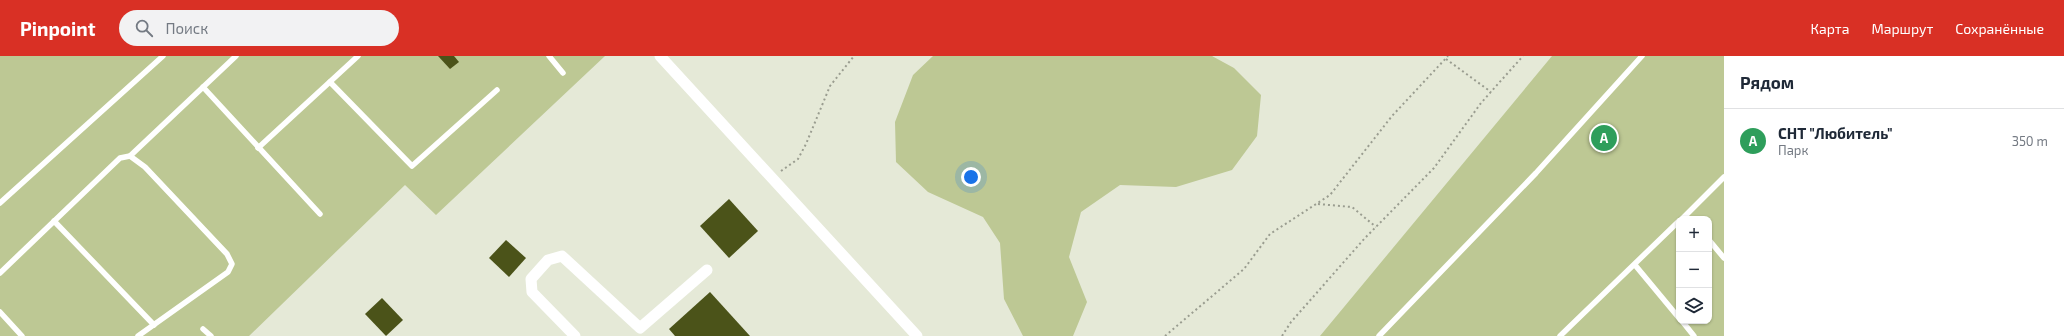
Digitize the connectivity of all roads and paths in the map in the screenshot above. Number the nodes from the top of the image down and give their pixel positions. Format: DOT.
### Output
graph roads {
  1 [pos="163,56"];
  2 [pos="236,56"];
  3 [pos="358,56"];
  4 [pos="549,56"];
  5 [pos="660,56"];
  6 [pos="854,56"];
  7 [pos="1448,56"];
  8 [pos="1523,56"];
  9 [pos="1642,56"];
  10 [pos="1446,59"];
  11 [pos="563,73"];
  12 [pos="330,82"];
  13 [pos="203,87"];
  14 [pos="497,90"];
  15 [pos="1491,92"];
  16 [pos="258,148"];
  17 [pos="130,156"];
  18 [pos="771,177"];
  19 [pos="1724,177"];
  20 [pos="0,202"];
  21 [pos="1316,204"];
  22 [pos="320,214"];
  23 [pos="1687,214"];
  24 [pos="54,221"];
  25 [pos="1676,225"];
  26 [pos="1376,227"];
  27 [pos="1712,244"];
  28 [pos="1724,258"];
  29 [pos="1635,265"];
  30 [pos="707,270"];
  31 [pos="0,273"];
  32 [pos="0,312"];
  33 [pos="1676,314"];
  34 [pos="1684,324"];
  35 [pos="154,325"];
  36 [pos="203,329"];
  37 [pos="22,336"];
  38 [pos="138,336"];
  39 [pos="211,336"];
  40 [pos="576,336"];
  41 [pos="917,336"];
  42 [pos="1165,336"];
  43 [pos="1282,336"];
  44 [pos="1379,336"];
  45 [pos="1560,336"];
  46 [pos="1694,336"];
  1 -- 20 [label="lane"];
  2 -- 13 [label="lane"];
  3 -- 12 [label="lane"];
  4 -- 11 [label="lane"];
  5 -- 18 [label="street"];
  6 -- 18 [label="path"];
  7 -- 10 [label="path"];
  8 -- 15 [label="path"];
  9 -- 44 [label="lane"];
  10 -- 15 [label="path"];
  10 -- 21 [label="path"];
  12 -- 14 [label="lane"];
  12 -- 16 [label="lane"];
  13 -- 16 [label="lane"];
  13 -- 17 [label="lane"];
  15 -- 26 [label="path"];
  16 -- 22 [label="lane"];
  17 -- 24 [label="lane"];
  17 -- 35 [label="lane"];
  18 -- 41 [label="street"];
  19 -- 23 [label="lane"];
  21 -- 26 [label="path"];
  21 -- 42 [label="path"];
  24 -- 31 [label="lane"];
  24 -- 35 [label="lane"];
  25 -- 29 [label="lane"];
  26 -- 43 [label="path"];
  27 -- 28 [label="lane"];
  29 -- 33 [label="lane"];
  29 -- 45 [label="lane"];
  30 -- 40 [label="street"];
  32 -- 37 [label="lane"];
  34 -- 46 [label="lane"];
  35 -- 38 [label="lane"];
  36 -- 39 [label="lane"];
}
